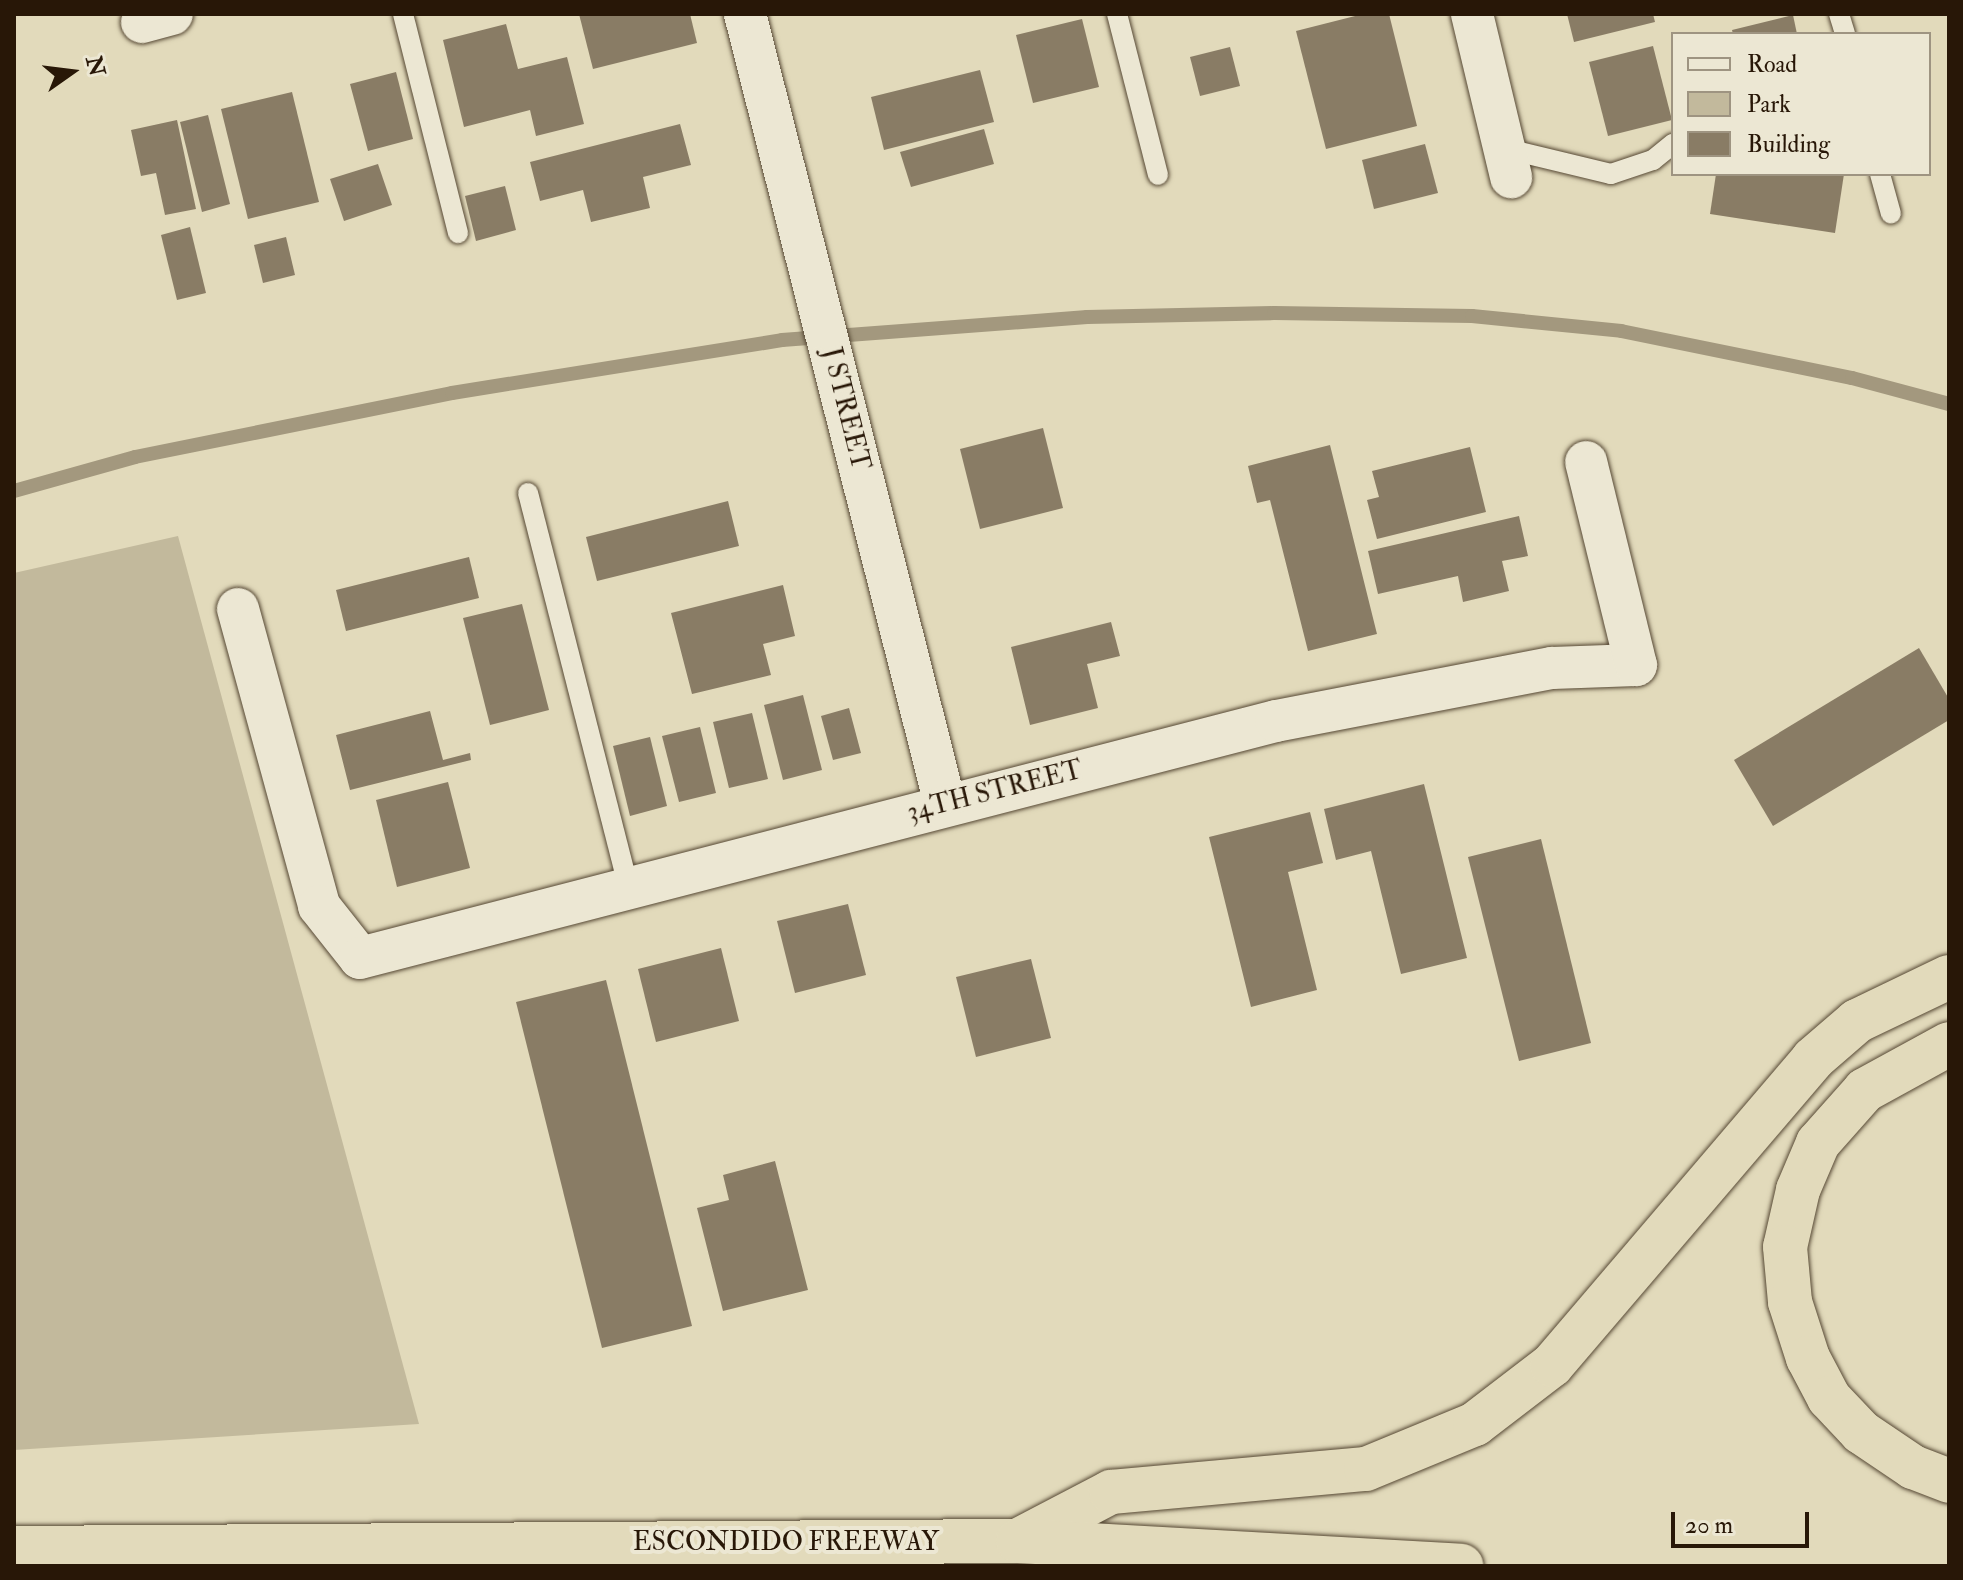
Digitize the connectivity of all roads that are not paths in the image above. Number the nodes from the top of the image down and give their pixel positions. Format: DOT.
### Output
graph roads {
  1 [pos="403,14"];
  2 [pos="745,14"];
  3 [pos="1117,14"];
  4 [pos="1472,14"];
  5 [pos="1671,146"];
  6 [pos="1507,163"];
  7 [pos="1158,175"];
  8 [pos="1881,176"];
  9 [pos="1891,214"];
  10 [pos="458,233"];
  11 [pos="1586,462"];
  12 [pos="528,493"];
  13 [pos="238,609"];
  14 [pos="945,804"];
  15 [pos="629,888"];
  16 [pos="1949,977"];
  17 [pos="1949,1044"];
  18 [pos="1949,1481"];
  19 [pos="1018,1541"];
  20 [pos="14,1548"];
  21 [pos="1461,1566"];
  1 -- 10 [label="lane"];
  2 -- 14 [label="street, J STREET"];
  3 -- 7 [label="lane"];
  4 -- 6 [label="street"];
  5 -- 6 [label="lane"];
  8 -- 9 [label="lane"];
  11 -- 14 [label="street, 34TH STREET"];
  12 -- 15 [label="lane"];
  13 -- 15 [label="street, 34TH STREET"];
  14 -- 15 [label="street, 34TH STREET"];
  16 -- 19 [label="highway"];
  17 -- 18 [label="highway"];
  19 -- 20 [label="highway, ESCONDIDO FREEWAY"];
  19 -- 21 [label="highway, ESCONDIDO FREEWAY"];
}
